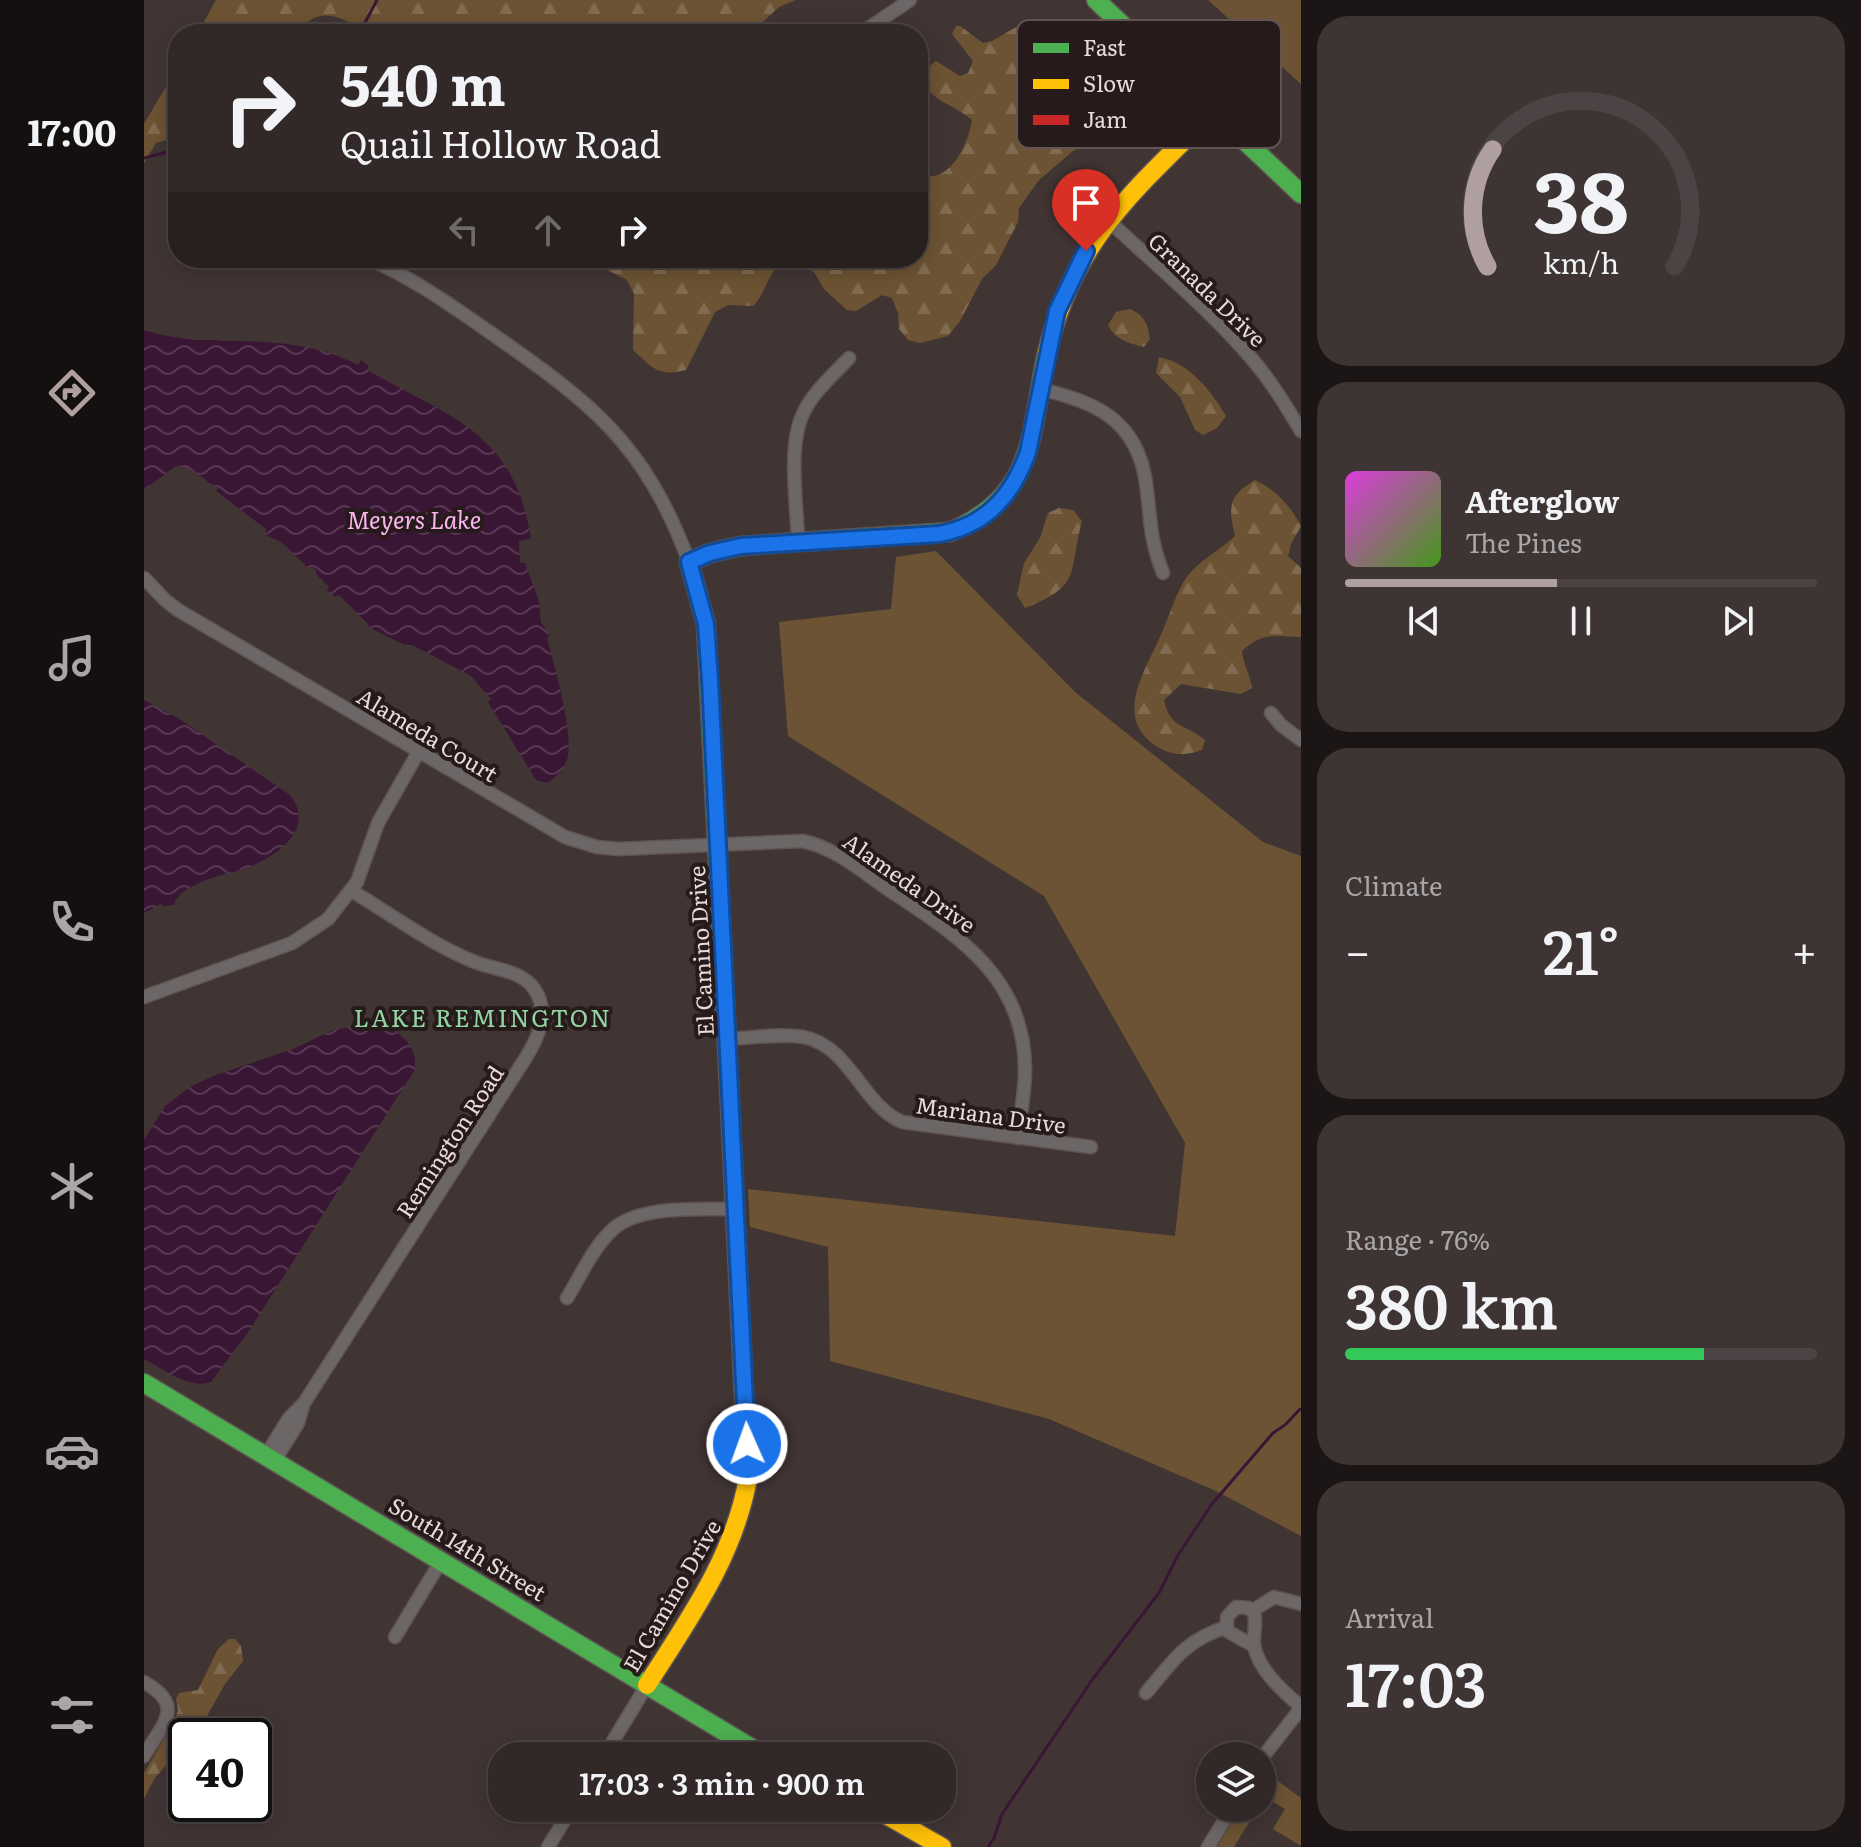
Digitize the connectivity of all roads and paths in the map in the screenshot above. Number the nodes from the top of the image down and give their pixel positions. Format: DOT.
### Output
graph roads {
  1 [pos="910,0"];
  2 [pos="1096,0"];
  3 [pos="1117,20"];
  4 [pos="875,24"];
  5 [pos="1179,148"];
  6 [pos="1253,148"];
  7 [pos="1301,194"];
  8 [pos="1109,221"];
  9 [pos="388,268"];
  10 [pos="849,358"];
  11 [pos="1040,389"];
  12 [pos="1301,431"];
  13 [pos="798,541"];
  14 [pos="689,562"];
  15 [pos="1163,573"];
  16 [pos="144,578"];
  17 [pos="1271,713"];
  18 [pos="1301,740"];
  19 [pos="419,751"];
  20 [pos="718,844"];
  21 [pos="352,891"];
  22 [pos="144,997"];
  23 [pos="728,1039"];
  24 [pos="1018,1138"];
  25 [pos="1091,1147"];
  26 [pos="736,1209"];
  27 [pos="567,1298"];
  28 [pos="144,1383"];
  29 [pos="271,1457"];
  30 [pos="441,1561"];
  31 [pos="1301,1604"];
  32 [pos="1252,1611"];
  33 [pos="1227,1627"];
  34 [pos="395,1637"];
  35 [pos="1254,1646"];
  36 [pos="144,1682"];
  37 [pos="647,1685"];
  38 [pos="1146,1693"];
  39 [pos="1301,1707"];
  40 [pos="612,1742"];
  41 [pos="742,1742"];
  42 [pos="1274,1742"];
  43 [pos="144,1756"];
  44 [pos="563,1822"];
  45 [pos="898,1822"];
  46 [pos="1223,1822"];
  47 [pos="548,1847"];
  48 [pos="942,1847"];
  49 [pos="1208,1847"];
  1 -- 4 [label="street"];
  2 -- 3 [label="street"];
  5 -- 8 [label="street"];
  6 -- 7 [label="street"];
  8 -- 11 [label="street"];
  8 -- 12 [label="street, Granada Drive"];
  9 -- 14 [label="street, El Camino Drive"];
  10 -- 13 [label="street"];
  11 -- 13 [label="street"];
  11 -- 15 [label="street"];
  13 -- 14 [label="street"];
  14 -- 20 [label="street, El Camino Drive"];
  16 -- 19 [label="street, Alameda Court"];
  17 -- 18 [label="street"];
  19 -- 20 [label="street, Alameda Court"];
  19 -- 21 [label="street"];
  20 -- 23 [label="street, El Camino Drive"];
  20 -- 24 [label="street, Alameda Drive"];
  21 -- 22 [label="street"];
  21 -- 29 [label="street, Remington Road"];
  23 -- 24 [label="street, Mariana Drive"];
  23 -- 26 [label="street, El Camino Drive"];
  24 -- 25 [label="street, Mariana Drive"];
  26 -- 27 [label="street"];
  26 -- 37 [label="street, El Camino Drive"];
  28 -- 29 [label="street, South 14th Street"];
  29 -- 30 [label="street, South 14th Street"];
  30 -- 34 [label="street"];
  30 -- 37 [label="street, South 14th Street"];
  31 -- 32 [label="street"];
  32 -- 33 [label="street"];
  32 -- 35 [label="street"];
  33 -- 35 [label="street"];
  33 -- 38 [label="street"];
  35 -- 39 [label="street"];
  36 -- 43 [label="street"];
  37 -- 40 [label="street, El Camino Drive"];
  37 -- 41 [label="street, South 14th Street"];
  39 -- 42 [label="street"];
  44 -- 47 [label="street"];
  45 -- 48 [label="street"];
  46 -- 49 [label="street"];
}
